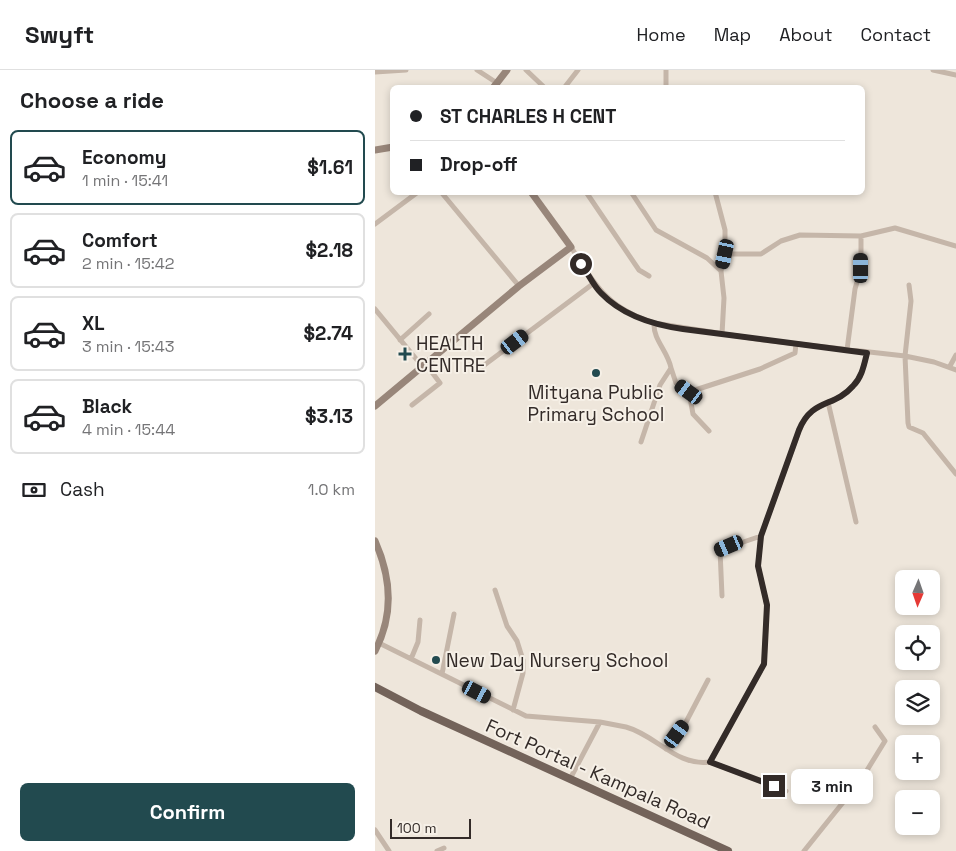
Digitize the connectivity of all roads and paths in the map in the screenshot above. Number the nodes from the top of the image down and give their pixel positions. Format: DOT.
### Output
graph roads {
  1 [pos="406,70"];
  2 [pos="477,70"];
  3 [pos="507,70"];
  4 [pos="526,70"];
  5 [pos="578,70"];
  6 [pos="666,70"];
  7 [pos="933,70"];
  8 [pos="375,72"];
  9 [pos="956,75"];
  10 [pos="494,85"];
  11 [pos="496,85"];
  12 [pos="542,85"];
  13 [pos="566,85"];
  14 [pos="666,85"];
  15 [pos="390,148"];
  16 [pos="375,150"];
  17 [pos="414,195"];
  18 [pos="443,195"];
  19 [pos="533,195"];
  20 [pos="588,195"];
  21 [pos="633,195"];
  22 [pos="716,195"];
  23 [pos="375,224"];
  24 [pos="861,236"];
  25 [pos="956,246"];
  26 [pos="571,247"];
  27 [pos="725,254"];
  28 [pos="721,271"];
  29 [pos="649,276"];
  30 [pos="593,282"];
  31 [pos="909,285"];
  32 [pos="519,286"];
  33 [pos="375,309"];
  34 [pos="429,314"];
  35 [pos="654,323"];
  36 [pos="722,334"];
  37 [pos="400,340"];
  38 [pos="796,344"];
  39 [pos="847,350"];
  40 [pos="867,353"];
  41 [pos="956,355"];
  42 [pos="905,356"];
  43 [pos="424,364"];
  44 [pos="483,366"];
  45 [pos="950,366"];
  46 [pos="671,368"];
  47 [pos="956,370"];
  48 [pos="689,392"];
  49 [pos="828,402"];
  50 [pos="375,406"];
  51 [pos="412,406"];
  52 [pos="709,431"];
  53 [pos="641,442"];
  54 [pos="956,474"];
  55 [pos="856,522"];
  56 [pos="761,536"];
  57 [pos="375,541"];
  58 [pos="495,590"];
  59 [pos="722,596"];
  60 [pos="454,614"];
  61 [pos="421,620"];
  62 [pos="379,642"];
  63 [pos="375,651"];
  64 [pos="411,659"];
  65 [pos="442,674"];
  66 [pos="708,680"];
  67 [pos="375,686"];
  68 [pos="513,710"];
  69 [pos="600,722"];
  70 [pos="875,726"];
  71 [pos="666,749"];
  72 [pos="710,762"];
  73 [pos="570,779"];
  74 [pos="787,791"];
  75 [pos="375,830"];
  76 [pos="444,848"];
  77 [pos="389,851"];
  78 [pos="437,851"];
  79 [pos="728,851"];
  80 [pos="804,851"];
  1 -- 8 [label="street"];
  2 -- 10 [label="street"];
  3 -- 11 [label="main road"];
  4 -- 12 [label="street"];
  5 -- 13 [label="street"];
  6 -- 14 [label="street"];
  7 -- 9 [label="street"];
  15 -- 16 [label="main road"];
  17 -- 23 [label="street"];
  18 -- 32 [label="street"];
  19 -- 26 [label="main road"];
  20 -- 29 [label="street"];
  21 -- 28 [label="street"];
  22 -- 27 [label="street"];
  24 -- 25 [label="street"];
  24 -- 27 [label="street"];
  24 -- 39 [label="street"];
  26 -- 30 [label="street"];
  26 -- 32 [label="main road"];
  27 -- 28 [label="street"];
  28 -- 36 [label="street"];
  30 -- 35 [label="street"];
  30 -- 44 [label="street"];
  31 -- 42 [label="street"];
  32 -- 43 [label="main road"];
  33 -- 37 [label="street"];
  34 -- 37 [label="street"];
  35 -- 36 [label="street"];
  35 -- 46 [label="street"];
  36 -- 38 [label="street"];
  37 -- 43 [label="street"];
  38 -- 39 [label="street"];
  38 -- 48 [label="street"];
  39 -- 40 [label="street"];
  40 -- 42 [label="street"];
  40 -- 49 [label="street"];
  41 -- 45 [label="street"];
  42 -- 45 [label="street"];
  42 -- 54 [label="street"];
  43 -- 50 [label="main road"];
  43 -- 51 [label="street"];
  45 -- 47 [label="street"];
  46 -- 48 [label="street"];
  46 -- 53 [label="street"];
  48 -- 52 [label="street"];
  49 -- 55 [label="street"];
  49 -- 56 [label="street"];
  56 -- 59 [label="street"];
  56 -- 72 [label="street"];
  57 -- 62 [label="main road"];
  58 -- 68 [label="street"];
  60 -- 65 [label="street"];
  61 -- 64 [label="street"];
  62 -- 63 [label="main road"];
  62 -- 64 [label="street"];
  64 -- 65 [label="street"];
  65 -- 68 [label="street"];
  66 -- 71 [label="street"];
  67 -- 73 [label="main road, Fort Portal - Kampala Road"];
  68 -- 69 [label="street"];
  69 -- 71 [label="street"];
  69 -- 73 [label="street"];
  70 -- 80 [label="street"];
  71 -- 72 [label="street"];
  72 -- 74 [label="street"];
  73 -- 79 [label="main road, Fort Portal - Kampala Road"];
  75 -- 77 [label="street"];
  76 -- 78 [label="street"];
}
